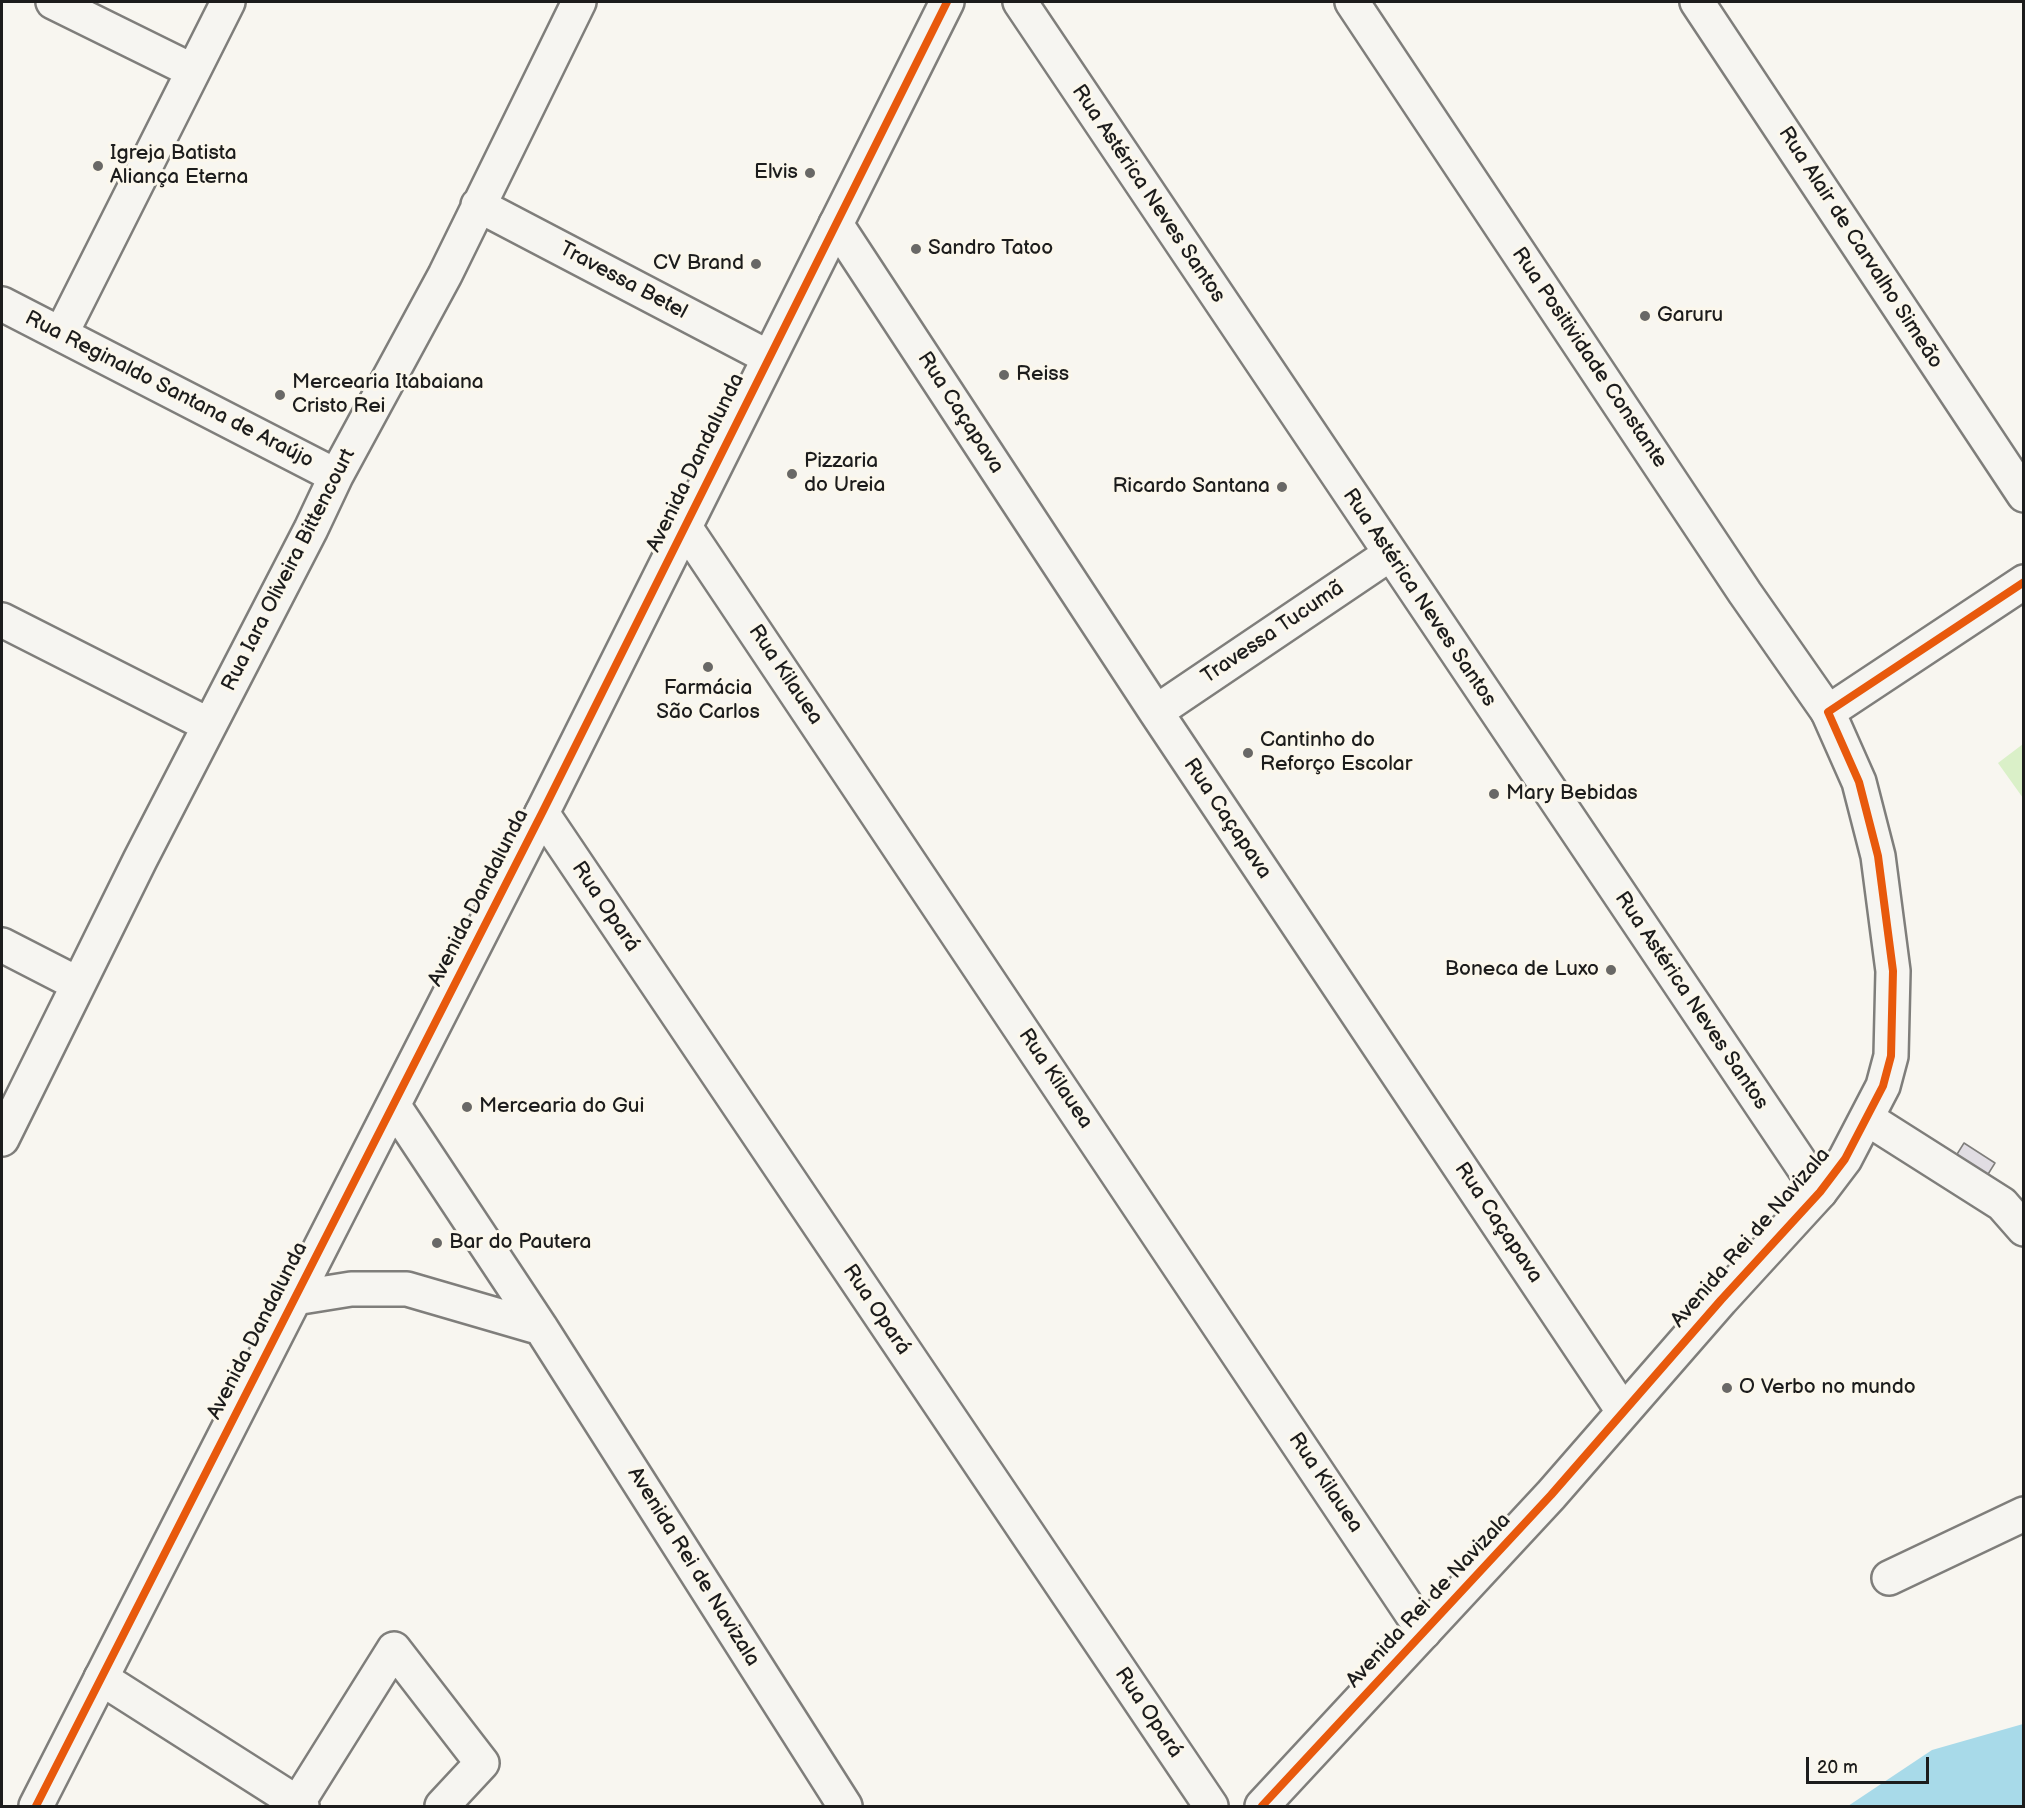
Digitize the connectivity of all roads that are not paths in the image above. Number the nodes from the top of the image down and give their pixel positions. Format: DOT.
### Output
graph roads {
  1 [pos="53,2"];
  2 [pos="228,2"];
  3 [pos="579,2"];
  4 [pos="947,2"];
  5 [pos="1020,2"];
  6 [pos="1352,2"];
  7 [pos="1697,2"];
  8 [pos="193,71"];
  9 [pos="478,206"];
  10 [pos="836,224"];
  11 [pos="2,304"];
  12 [pos="61,334"];
  13 [pos="768,357"];
  14 [pos="336,476"];
  15 [pos="2024,495"];
  16 [pos="685,526"];
  17 [pos="1390,554"];
  18 [pos="2024,582"];
  19 [pos="2,620"];
  20 [pos="1156,712"];
  21 [pos="1828,712"];
  22 [pos="209,725"];
  23 [pos="542,813"];
  24 [pos="2,945"];
  25 [pos="78,984"];
  26 [pos="394,1106"];
  27 [pos="1868,1119"];
  28 [pos="2,1139"];
  29 [pos="1820,1192"];
  30 [pos="2024,1229"];
  31 [pos="295,1298"];
  32 [pos="541,1328"];
  33 [pos="1623,1411"];
  34 [pos="2024,1514"];
  35 [pos="1889,1578"];
  36 [pos="1424,1632"];
  37 [pos="101,1678"];
  38 [pos="299,1805"];
  39 [pos="36,1806"];
  40 [pos="442,1806"];
  41 [pos="845,1806"];
  42 [pos="1211,1806"];
  43 [pos="1262,1806"];
  1 -- 8 [label="street"];
  2 -- 8 [label="street"];
  3 -- 9 [label="street, Rua Iara Oliveira Bittencourt"];
  4 -- 10 [label="street, Avenida Dandalunda"];
  5 -- 17 [label="street, Rua Astérica Neves Santos"];
  6 -- 21 [label="street, Rua Positividade Constante"];
  7 -- 15 [label="street, Rua Alair de Carvalho Simeão"];
  8 -- 12 [label="street"];
  9 -- 13 [label="street, Travessa Betel"];
  9 -- 14 [label="street, Rua Iara Oliveira Bittencourt"];
  10 -- 13 [label="street, Avenida Dandalunda"];
  10 -- 20 [label="street, Rua Caçapava"];
  11 -- 12 [label="street, Rua Reginaldo Santana de Araújo"];
  12 -- 14 [label="street, Rua Reginaldo Santana de Araújo"];
  13 -- 16 [label="street, Avenida Dandalunda"];
  14 -- 22 [label="street, Rua Iara Oliveira Bittencourt"];
  16 -- 23 [label="street, Avenida Dandalunda"];
  16 -- 36 [label="street, Rua Kilauea"];
  17 -- 20 [label="street, Travessa Tucumã"];
  17 -- 29 [label="street, Rua Astérica Neves Santos"];
  18 -- 21 [label="street"];
  19 -- 22 [label="street"];
  20 -- 33 [label="street, Rua Caçapava"];
  21 -- 27 [label="street, Avenida Rei de Navizala"];
  22 -- 25 [label="street, Rua Iara Oliveira Bittencourt"];
  23 -- 26 [label="street, Avenida Dandalunda"];
  23 -- 42 [label="street, Rua Opará"];
  24 -- 25 [label="street"];
  25 -- 28 [label="street, Rua Iara Oliveira Bittencourt"];
  26 -- 31 [label="street, Avenida Dandalunda"];
  26 -- 32 [label="street, Avenida Rei de Navizala"];
  27 -- 29 [label="street, Avenida Rei de Navizala"];
  27 -- 30 [label="street"];
  29 -- 33 [label="street, Avenida Rei de Navizala"];
  31 -- 32 [label="street"];
  31 -- 37 [label="street, Avenida Dandalunda"];
  32 -- 41 [label="street, Avenida Rei de Navizala"];
  33 -- 36 [label="street, Avenida Rei de Navizala"];
  34 -- 35 [label="street"];
  36 -- 43 [label="street, Avenida Rei de Navizala"];
  37 -- 38 [label="street"];
  37 -- 39 [label="street, Avenida Dandalunda"];
  38 -- 40 [label="street"];
}
